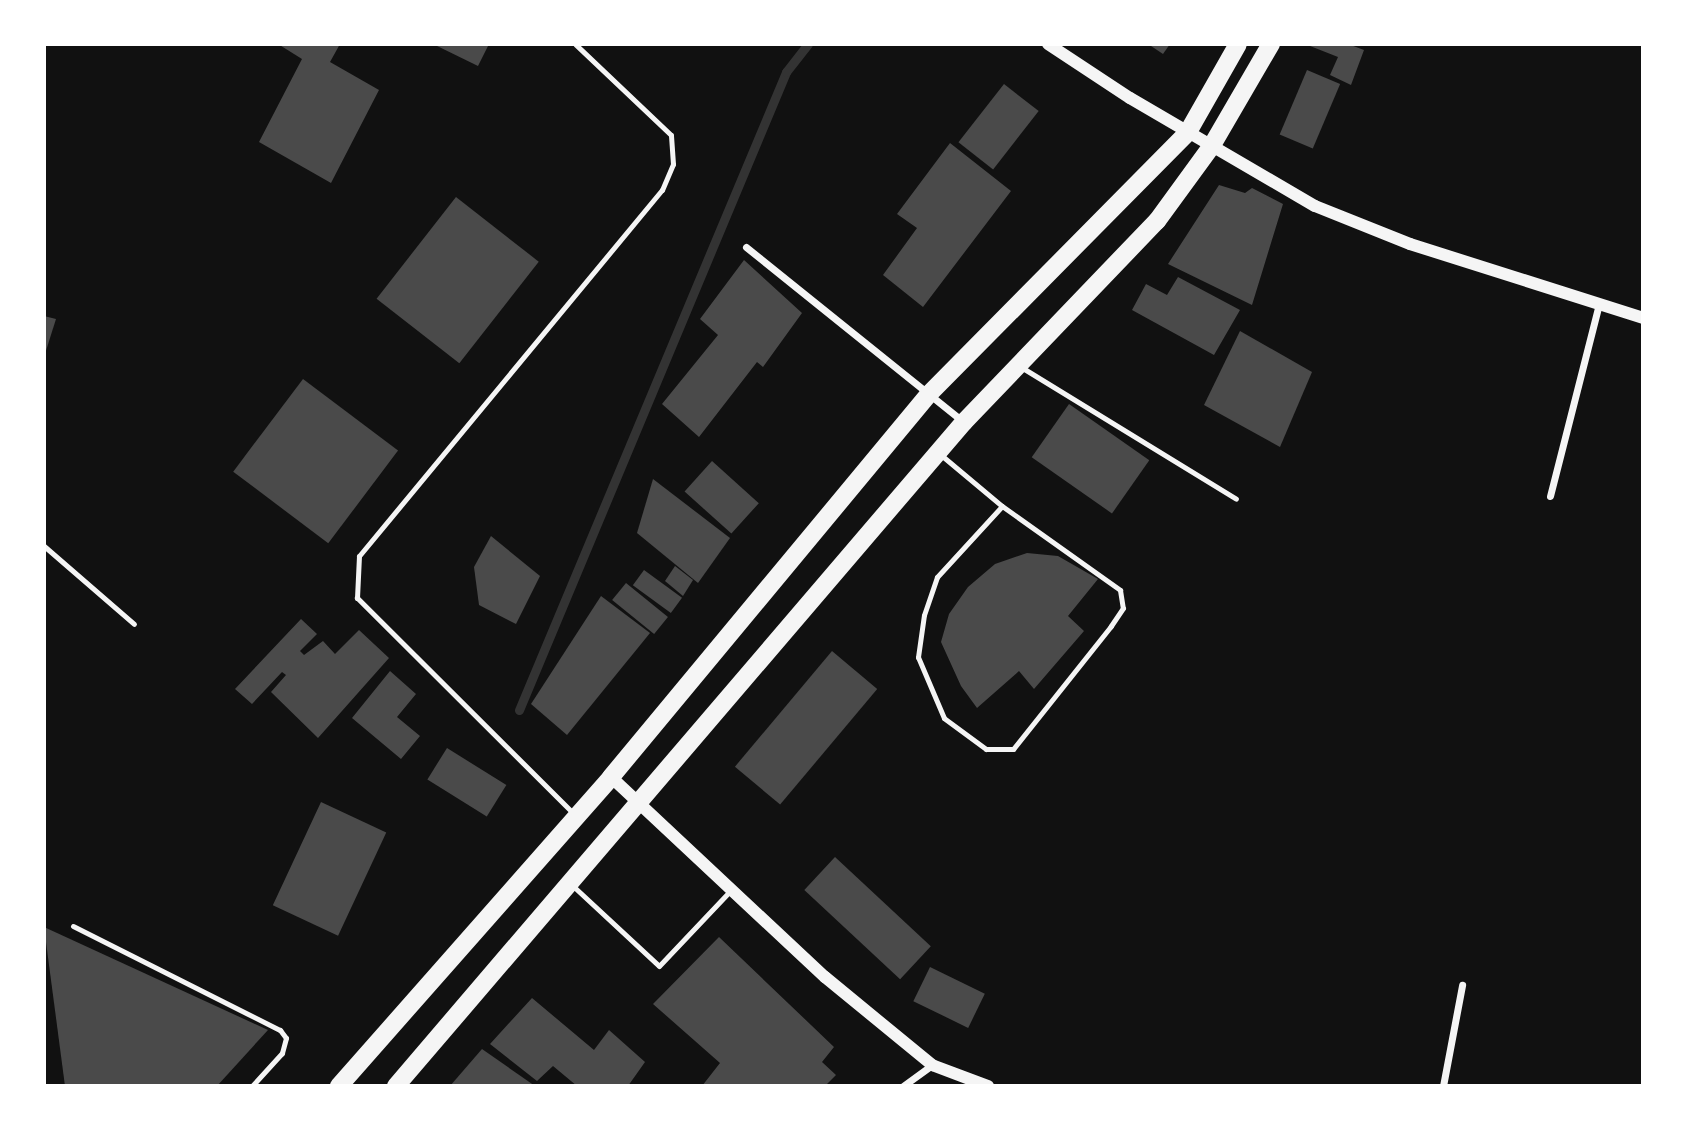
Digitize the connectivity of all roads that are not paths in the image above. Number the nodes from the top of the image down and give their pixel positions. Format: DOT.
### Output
graph roads {
  1 [pos="575,44"];
  2 [pos="1048,44"];
  3 [pos="1238,44"];
  4 [pos="1271,44"];
  5 [pos="1188,132"];
  6 [pos="1211,147"];
  7 [pos="746,247"];
  8 [pos="1598,304"];
  9 [pos="1643,318"];
  10 [pos="1017,365"];
  11 [pos="929,394"];
  12 [pos="964,422"];
  13 [pos="939,453"];
  14 [pos="1550,496"];
  15 [pos="1236,499"];
  16 [pos="1002,506"];
  17 [pos="44,546"];
  18 [pos="134,624"];
  19 [pos="611,777"];
  20 [pos="637,801"];
  21 [pos="577,817"];
  22 [pos="568,881"];
  23 [pos="730,891"];
  24 [pos="73,926"];
  25 [pos="1462,985"];
  26 [pos="932,1065"];
  27 [pos="252,1086"];
  28 [pos="339,1086"];
  29 [pos="396,1086"];
  30 [pos="903,1086"];
  31 [pos="988,1086"];
  32 [pos="1443,1086"];
  1 -- 21 [label="lane"];
  2 -- 5 [label="street"];
  3 -- 5 [label="main road"];
  4 -- 6 [label="main road"];
  5 -- 6 [label="street"];
  5 -- 11 [label="main road"];
  6 -- 8 [label="street"];
  6 -- 10 [label="main road"];
  7 -- 11 [label="street"];
  8 -- 9 [label="street"];
  8 -- 14 [label="street"];
  10 -- 12 [label="main road"];
  10 -- 15 [label="lane"];
  11 -- 12 [label="street"];
  11 -- 19 [label="main road"];
  12 -- 13 [label="main road"];
  13 -- 16 [label="lane"];
  13 -- 20 [label="main road"];
  16 -- 16 [label="lane"];
  17 -- 18 [label="lane"];
  19 -- 20 [label="street"];
  19 -- 21 [label="main road"];
  20 -- 22 [label="main road"];
  20 -- 23 [label="street"];
  21 -- 28 [label="main road"];
  22 -- 23 [label="lane"];
  22 -- 29 [label="main road"];
  23 -- 26 [label="street"];
  24 -- 27 [label="lane"];
  25 -- 32 [label="street"];
  26 -- 30 [label="street"];
  26 -- 31 [label="street"];
}
